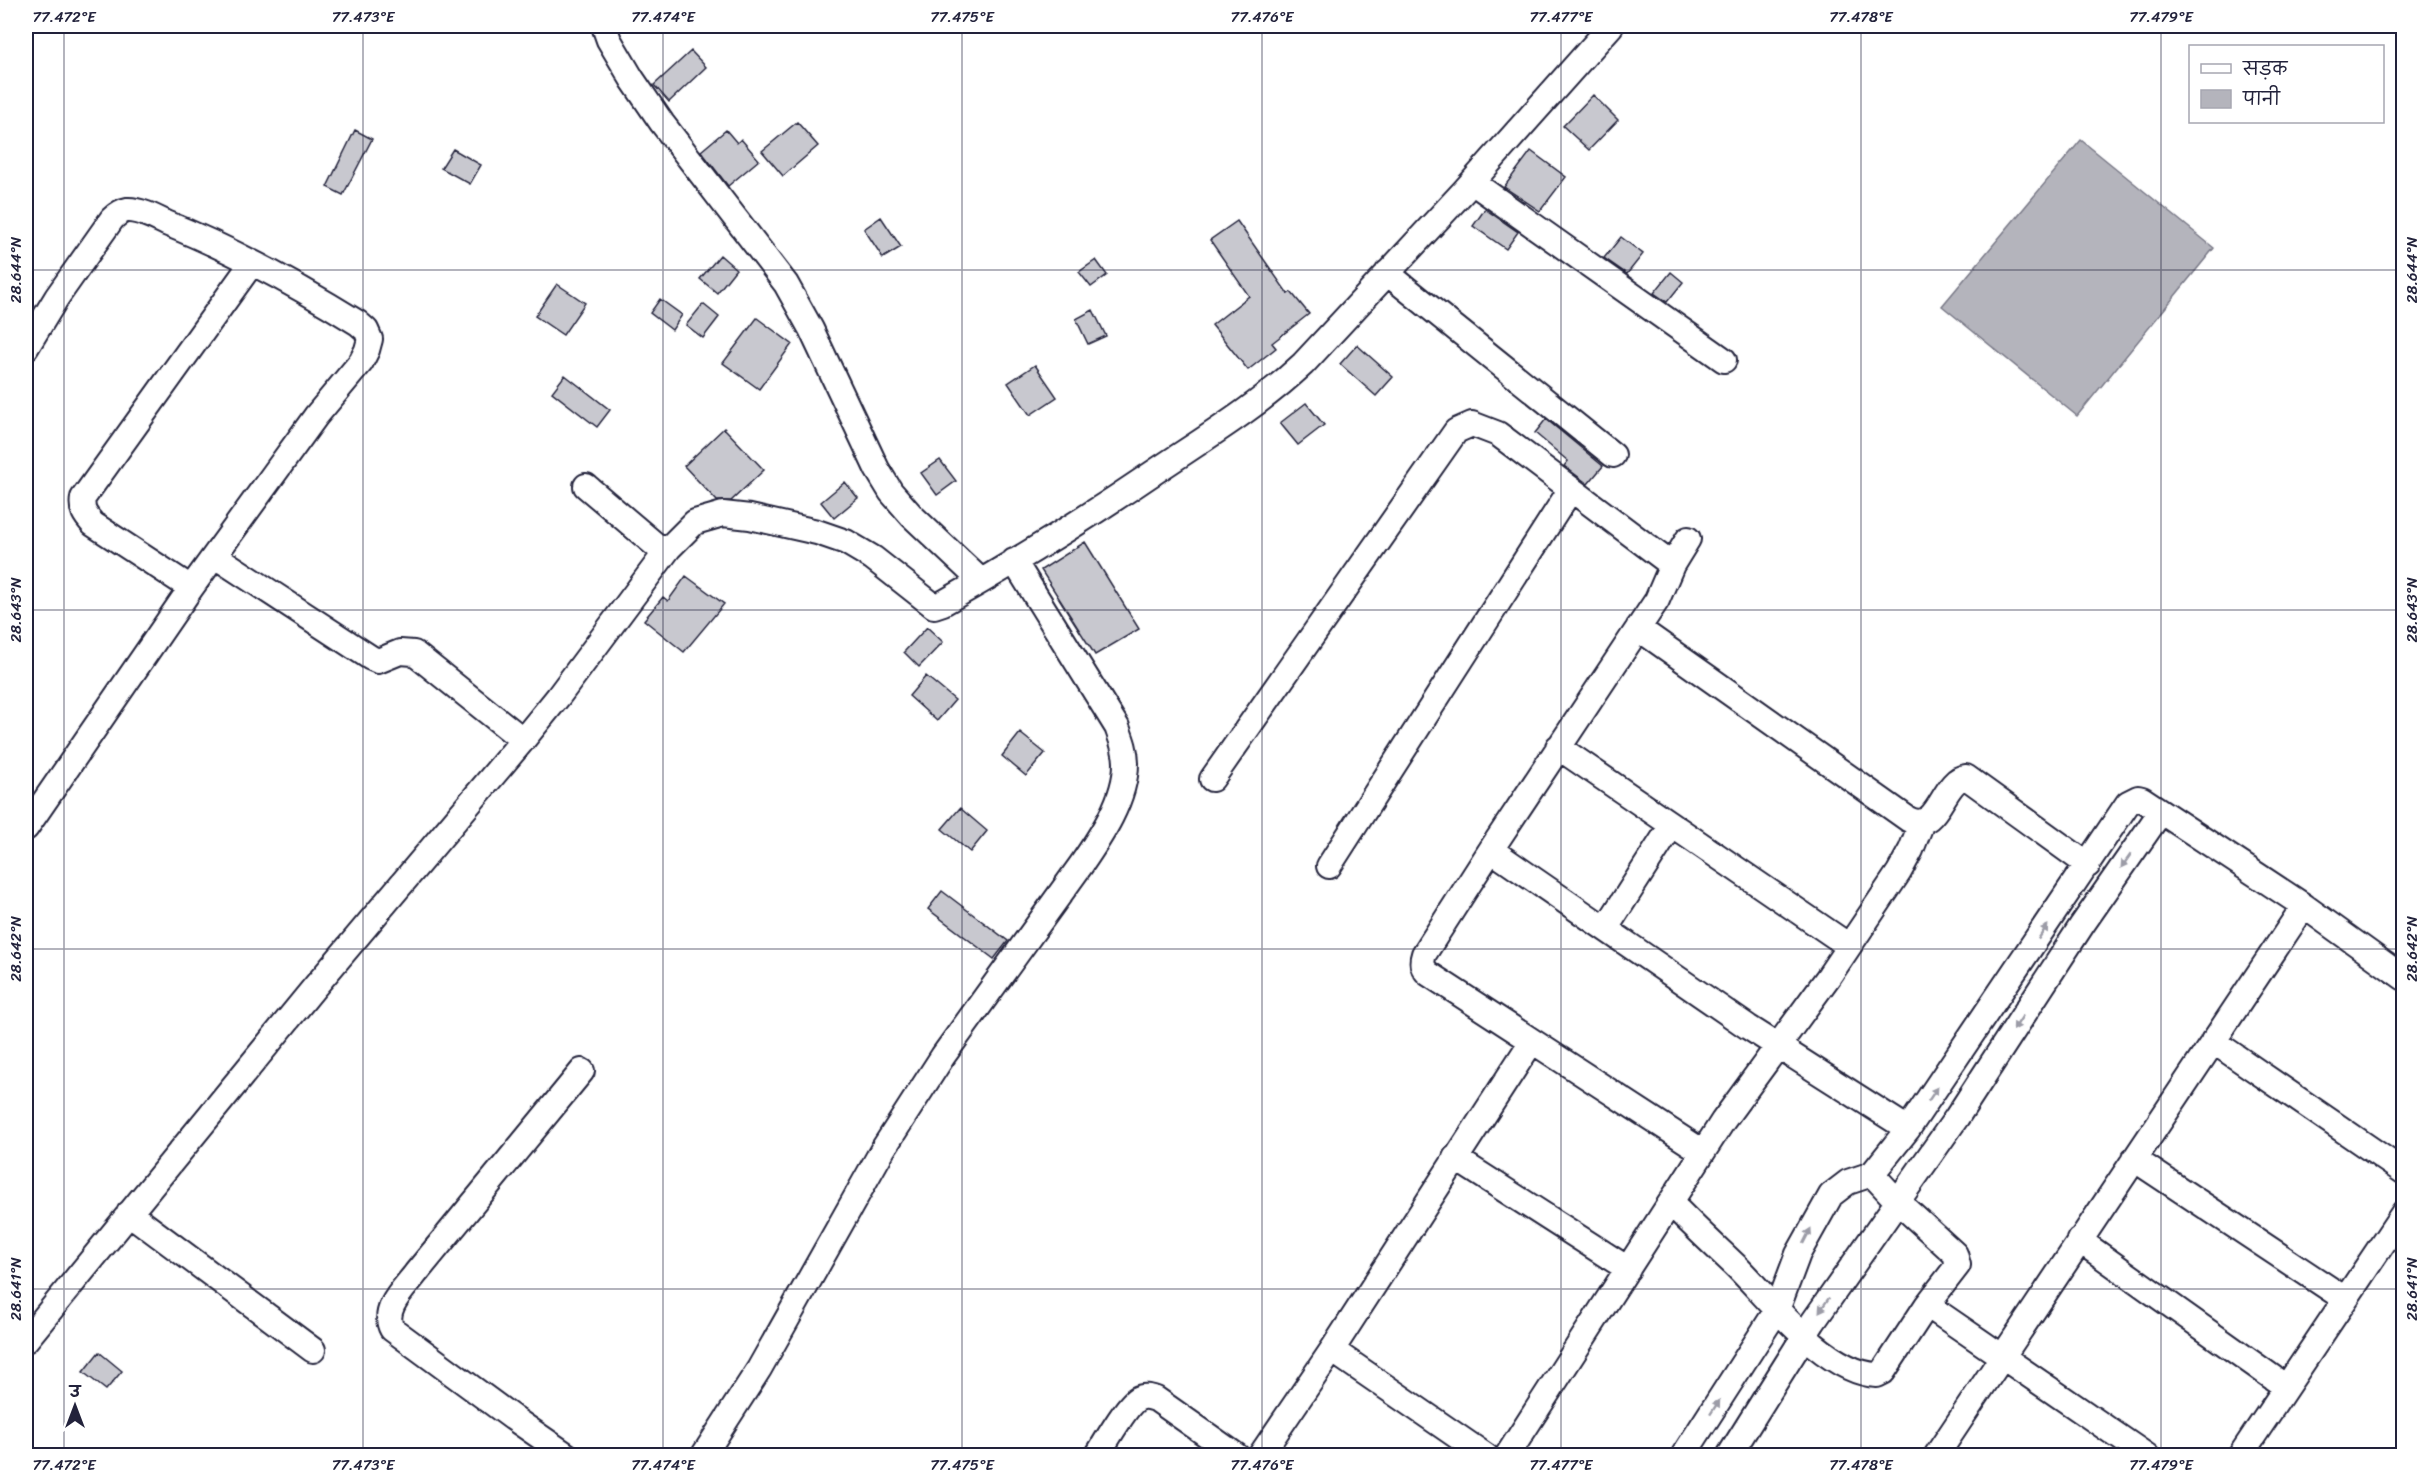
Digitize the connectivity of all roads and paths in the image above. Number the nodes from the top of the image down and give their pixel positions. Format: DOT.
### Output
graph roads {
  1 [pos="604,26"];
  2 [pos="1611,26"];
  3 [pos="1472,182"];
  4 [pos="252,262"];
  5 [pos="1387,273"];
  6 [pos="26,348"];
  7 [pos="1724,360"];
  8 [pos="1613,455"];
  9 [pos="586,486"];
  10 [pos="1571,489"];
  11 [pos="1689,539"];
  12 [pos="665,553"];
  13 [pos="215,556"];
  14 [pos="1014,561"];
  15 [pos="1672,565"];
  16 [pos="981,581"];
  17 [pos="192,588"];
  18 [pos="1638,628"];
  19 [pos="523,740"];
  20 [pos="1558,747"];
  21 [pos="1212,779"];
  22 [pos="2160,813"];
  23 [pos="1922,822"];
  24 [pos="27,824"];
  25 [pos="1672,825"];
  26 [pos="1491,850"];
  27 [pos="2088,865"];
  28 [pos="1329,866"];
  29 [pos="2304,906"];
  30 [pos="1606,928"];
  31 [pos="1849,946"];
  32 [pos="2403,978"];
  33 [pos="1532,1041"];
  34 [pos="2213,1041"];
  35 [pos="1778,1045"];
  36 [pos="582,1071"];
  37 [pos="1908,1129"];
  38 [pos="1703,1152"];
  39 [pos="1455,1158"];
  40 [pos="2134,1159"];
  41 [pos="2403,1172"];
  42 [pos="1872,1174"];
  43 [pos="1897,1202"];
  44 [pos="1671,1203"];
  45 [pos="2403,1212"];
  46 [pos="129,1213"];
  47 [pos="2079,1240"];
  48 [pos="1628,1269"];
  49 [pos="2345,1299"];
  50 [pos="1927,1305"];
  51 [pos="1778,1310"];
  52 [pos="1803,1337"];
  53 [pos="26,1340"];
  54 [pos="313,1350"];
  55 [pos="1332,1350"];
  56 [pos="2002,1356"];
  57 [pos="2286,1387"];
  58 [pos="568,1455"];
  59 [pos="703,1455"];
  60 [pos="1097,1455"];
  61 [pos="1237,1455"];
  62 [pos="1260,1455"];
  63 [pos="1486,1455"];
  64 [pos="1507,1455"];
  65 [pos="1683,1455"];
  66 [pos="1729,1455"];
  67 [pos="1936,1455"];
  68 [pos="2147,1455"];
  69 [pos="2240,1455"];
  1 -- 16 [label="street"];
  2 -- 3 [label="street"];
  3 -- 5 [label="street"];
  3 -- 7 [label="street"];
  4 -- 6 [label="street"];
  4 -- 13 [label="street"];
  4 -- 17 [label="street"];
  5 -- 8 [label="street"];
  5 -- 14 [label="street"];
  9 -- 12 [label="street"];
  10 -- 15 [label="street"];
  10 -- 21 [label="street"];
  10 -- 28 [label="street"];
  11 -- 15 [label="street"];
  12 -- 16 [label="street"];
  12 -- 19 [label="street"];
  13 -- 17 [label="street"];
  13 -- 19 [label="street"];
  14 -- 16 [label="street"];
  14 -- 59 [label="street"];
  15 -- 18 [label="street"];
  17 -- 24 [label="street"];
  18 -- 20 [label="street"];
  18 -- 23 [label="street"];
  19 -- 46 [label="street"];
  20 -- 25 [label="street"];
  20 -- 26 [label="street"];
  22 -- 27 [label="street"];
  22 -- 29 [label="street"];
  22 -- 43 [label="street, one-way"];
  23 -- 27 [label="street"];
  23 -- 31 [label="street"];
  25 -- 30 [label="street"];
  25 -- 31 [label="street"];
  26 -- 30 [label="street"];
  26 -- 33 [label="street"];
  37 -- 27 [label="street, one-way"];
  29 -- 32 [label="street"];
  29 -- 34 [label="street"];
  30 -- 35 [label="street"];
  31 -- 35 [label="street"];
  33 -- 38 [label="street"];
  33 -- 39 [label="street"];
  34 -- 40 [label="street"];
  34 -- 41 [label="street"];
  35 -- 37 [label="street"];
  35 -- 38 [label="street"];
  36 -- 58 [label="street"];
  37 -- 42 [label="street"];
  38 -- 44 [label="street"];
  39 -- 48 [label="street"];
  39 -- 55 [label="street"];
  40 -- 47 [label="street"];
  40 -- 49 [label="street"];
  42 -- 43 [label="street"];
  51 -- 42 [label="street, one-way"];
  43 -- 50 [label="street"];
  43 -- 52 [label="street, one-way"];
  44 -- 48 [label="street"];
  44 -- 51 [label="street"];
  45 -- 49 [label="street"];
  46 -- 53 [label="street"];
  46 -- 54 [label="street"];
  47 -- 56 [label="street"];
  47 -- 57 [label="street"];
  48 -- 64 [label="street"];
  49 -- 57 [label="street"];
  50 -- 52 [label="street"];
  50 -- 56 [label="street"];
  51 -- 52 [label="street"];
  65 -- 51 [label="street, one-way"];
  52 -- 66 [label="street"];
  55 -- 62 [label="street"];
  55 -- 63 [label="street"];
  56 -- 67 [label="street"];
  56 -- 68 [label="street"];
  57 -- 69 [label="street"];
  60 -- 61 [label="street"];
}
